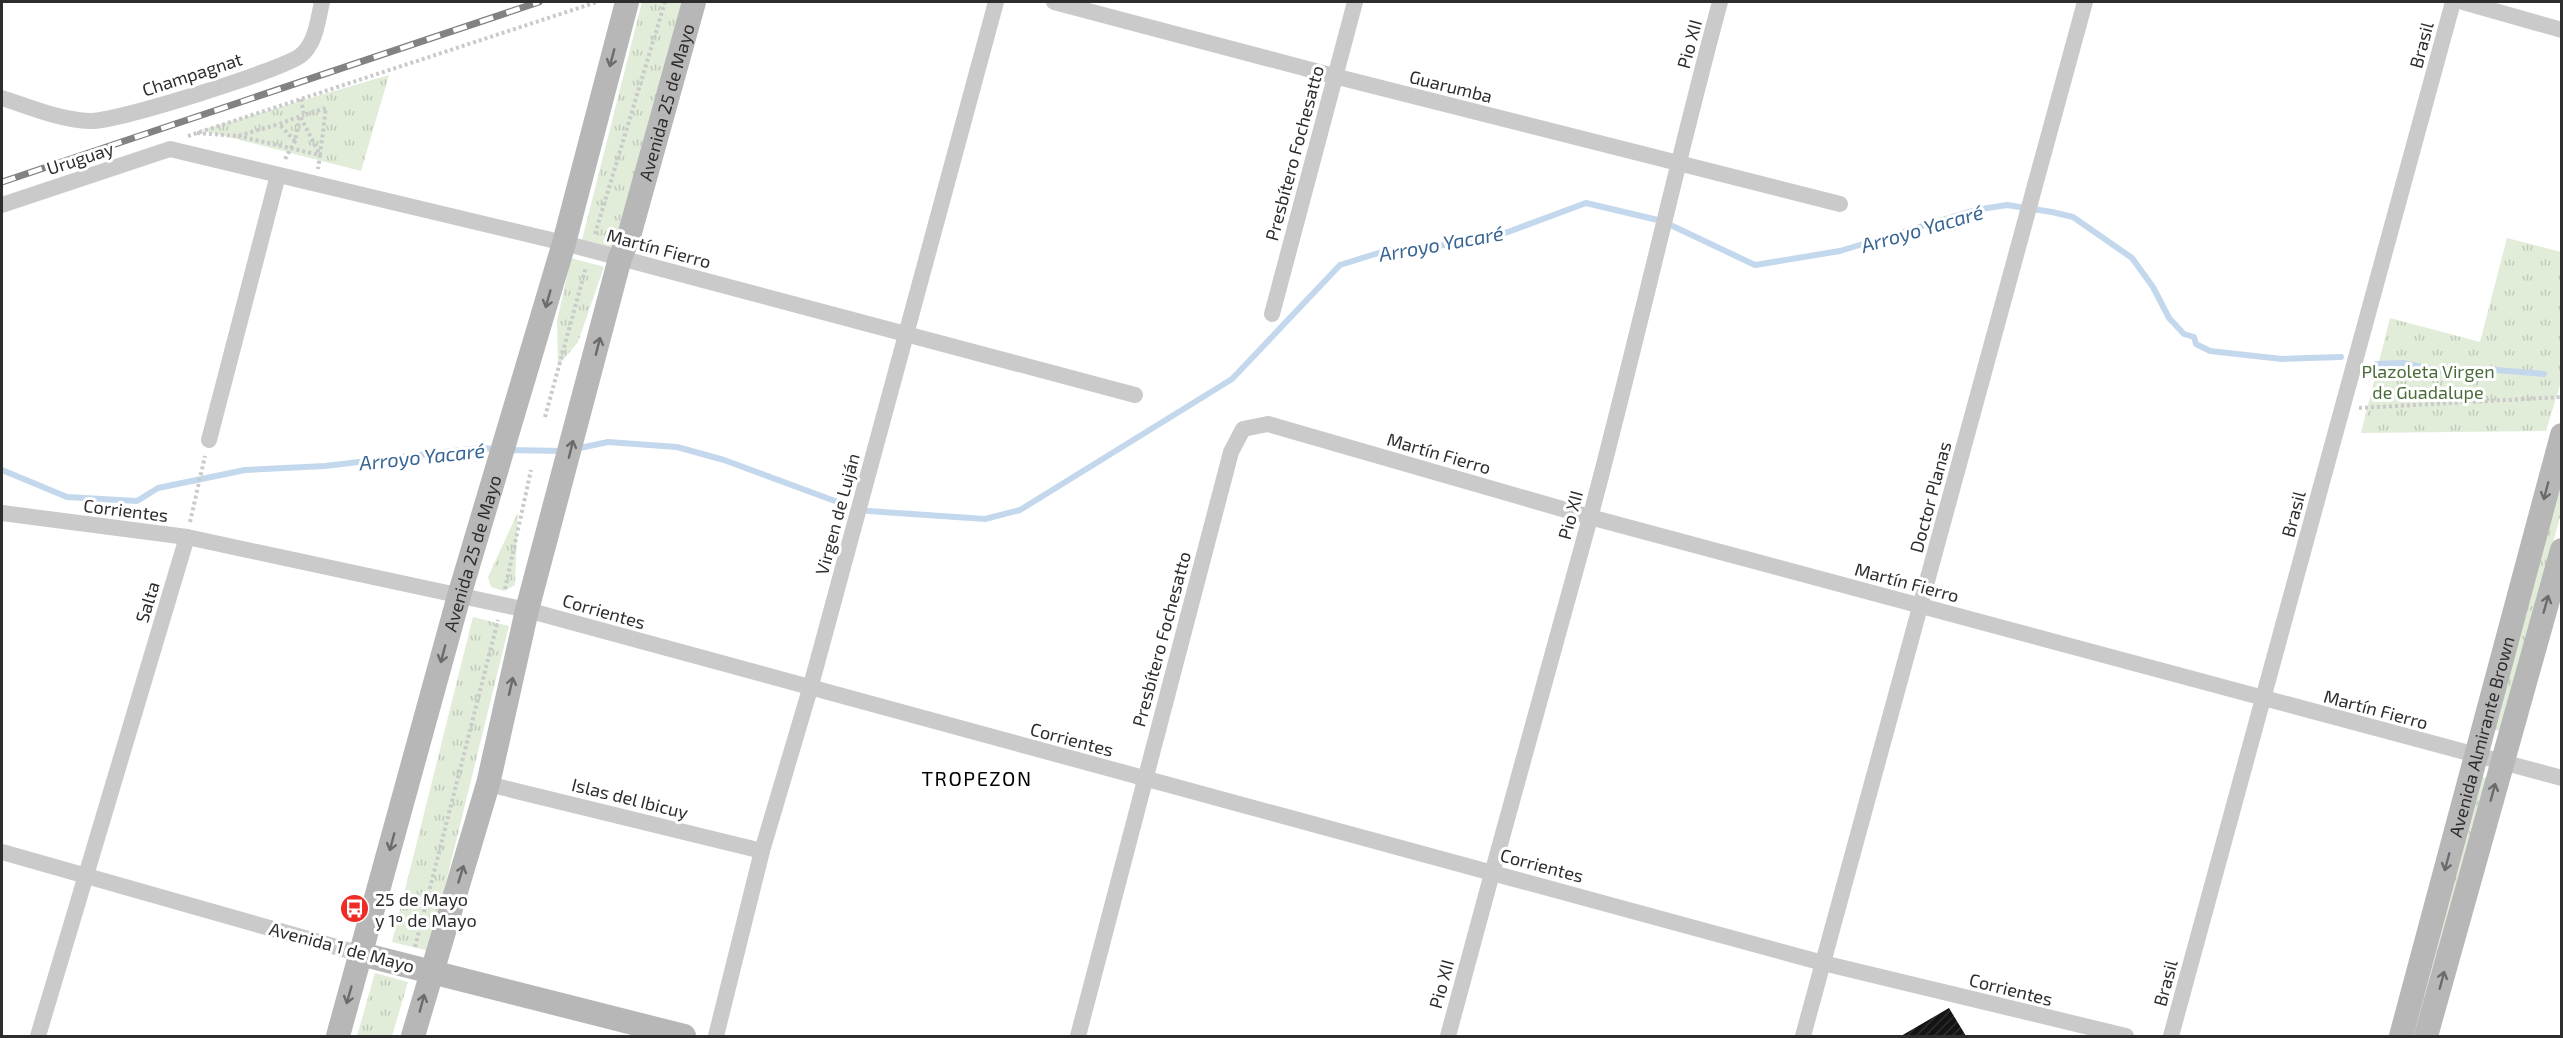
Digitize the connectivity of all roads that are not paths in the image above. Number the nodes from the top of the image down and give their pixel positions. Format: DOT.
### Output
graph roads {
  1 [pos="322,2"];
  2 [pos="627,2"];
  3 [pos="694,2"];
  4 [pos="996,2"];
  5 [pos="1054,2"];
  6 [pos="1354,2"];
  7 [pos="1720,2"];
  8 [pos="2085,2"];
  9 [pos="2453,2"];
  10 [pos="2463,2"];
  11 [pos="2562,30"];
  12 [pos="1334,76"];
  13 [pos="2,98"];
  14 [pos="175,144"];
  15 [pos="1677,163"];
  16 [pos="278,175"];
  17 [pos="1840,204"];
  18 [pos="2,205"];
  19 [pos="564,243"];
  20 [pos="620,258"];
  21 [pos="1272,315"];
  22 [pos="906,334"];
  23 [pos="1135,395"];
  24 [pos="1243,429"];
  25 [pos="2562,435"];
  26 [pos="209,440"];
  27 [pos="2,513"];
  28 [pos="1590,517"];
  29 [pos="187,537"];
  30 [pos="2562,550"];
  31 [pos="459,596"];
  32 [pos="1920,606"];
  33 [pos="527,610"];
  34 [pos="810,689"];
  35 [pos="2262,698"];
  36 [pos="2476,756"];
  37 [pos="2501,762"];
  38 [pos="2562,778"];
  39 [pos="1144,779"];
  40 [pos="488,784"];
  41 [pos="762,850"];
  42 [pos="2,852"];
  43 [pos="1492,871"];
  44 [pos="86,875"];
  45 [pos="361,954"];
  46 [pos="1823,963"];
  47 [pos="421,968"];
  48 [pos="38,1036"];
  49 [pos="338,1036"];
  50 [pos="413,1036"];
  51 [pos="684,1036"];
  52 [pos="716,1036"];
  53 [pos="1078,1036"];
  54 [pos="1448,1036"];
  55 [pos="1803,1036"];
  56 [pos="2126,1036"];
  57 [pos="2171,1036"];
  58 [pos="2402,1036"];
  59 [pos="2427,1036"];
  1 -- 13 [label="street, Champagnat"];
  2 -- 19 [label="main road, Avenida 25 de Mayo, one-way"];
  3 -- 20 [label="main road, Avenida 25 de Mayo"];
  4 -- 22 [label="street, Virgen de Luján"];
  5 -- 12 [label="street, Guarumba"];
  6 -- 12 [label="street, Presbítero Fochesatto"];
  7 -- 15 [label="street, Pio XII"];
  8 -- 32 [label="street, Doctor Planas"];
  9 -- 35 [label="street, Brasil"];
  10 -- 11 [label="street"];
  12 -- 15 [label="street, Guarumba"];
  12 -- 21 [label="street, Presbítero Fochesatto"];
  14 -- 16 [label="street, Martín Fierro"];
  14 -- 18 [label="street, Uruguay"];
  15 -- 17 [label="street, Guarumba"];
  15 -- 28 [label="street, Pio XII"];
  16 -- 19 [label="street, Martín Fierro"];
  16 -- 26 [label="street"];
  19 -- 20 [label="street, Martín Fierro"];
  19 -- 31 [label="main road, Avenida 25 de Mayo, one-way"];
  20 -- 22 [label="street, Martín Fierro"];
  33 -- 20 [label="main road, Avenida 25 de Mayo, one-way"];
  22 -- 23 [label="street, Martín Fierro"];
  22 -- 34 [label="street, Virgen de Luján"];
  24 -- 28 [label="street, Martín Fierro"];
  24 -- 39 [label="street, Presbítero Fochesatto"];
  25 -- 36 [label="main road, Avenida Almirante Brown, one-way"];
  27 -- 29 [label="street, Corrientes"];
  28 -- 32 [label="street, Martín Fierro"];
  28 -- 43 [label="street, Pio XII"];
  29 -- 31 [label="street, Corrientes"];
  29 -- 44 [label="street, Salta"];
  37 -- 30 [label="main road, Avenida Almirante Brown, one-way"];
  31 -- 33 [label="street, Corrientes"];
  31 -- 45 [label="main road, Avenida 25 de Mayo, one-way"];
  32 -- 35 [label="street, Martín Fierro"];
  32 -- 46 [label="street, Doctor Planas"];
  33 -- 34 [label="street, Corrientes"];
  40 -- 33 [label="main road, Avenida 25 de Mayo, one-way"];
  34 -- 39 [label="street, Corrientes"];
  34 -- 41 [label="street, Virgen de Luján"];
  35 -- 36 [label="street, Martín Fierro"];
  35 -- 57 [label="street, Brasil"];
  36 -- 37 [label="street, Martín Fierro"];
  36 -- 58 [label="main road, Avenida Almirante Brown, one-way"];
  37 -- 38 [label="street, Martín Fierro"];
  59 -- 37 [label="main road, Avenida Almirante Brown, one-way"];
  39 -- 43 [label="street, Corrientes"];
  39 -- 53 [label="street, Presbítero Fochesatto"];
  40 -- 41 [label="street, Islas del Ibicuy"];
  47 -- 40 [label="main road, Avenida 25 de Mayo, one-way"];
  41 -- 52 [label="street, Virgen de Luján"];
  42 -- 44 [label="street, Avenida 1 de Mayo"];
  43 -- 46 [label="street, Corrientes"];
  43 -- 54 [label="street, Pio XII"];
  44 -- 45 [label="street, Avenida 1 de Mayo"];
  44 -- 48 [label="street, Salta"];
  45 -- 47 [label="main road, Avenida 1 de Mayo"];
  45 -- 49 [label="main road, Avenida 25 de Mayo, one-way"];
  46 -- 55 [label="street, Doctor Planas"];
  46 -- 56 [label="street, Corrientes"];
  50 -- 47 [label="main road, Avenida 25 de Mayo, one-way"];
  47 -- 51 [label="main road, Avenida 1 de Mayo"];
}
